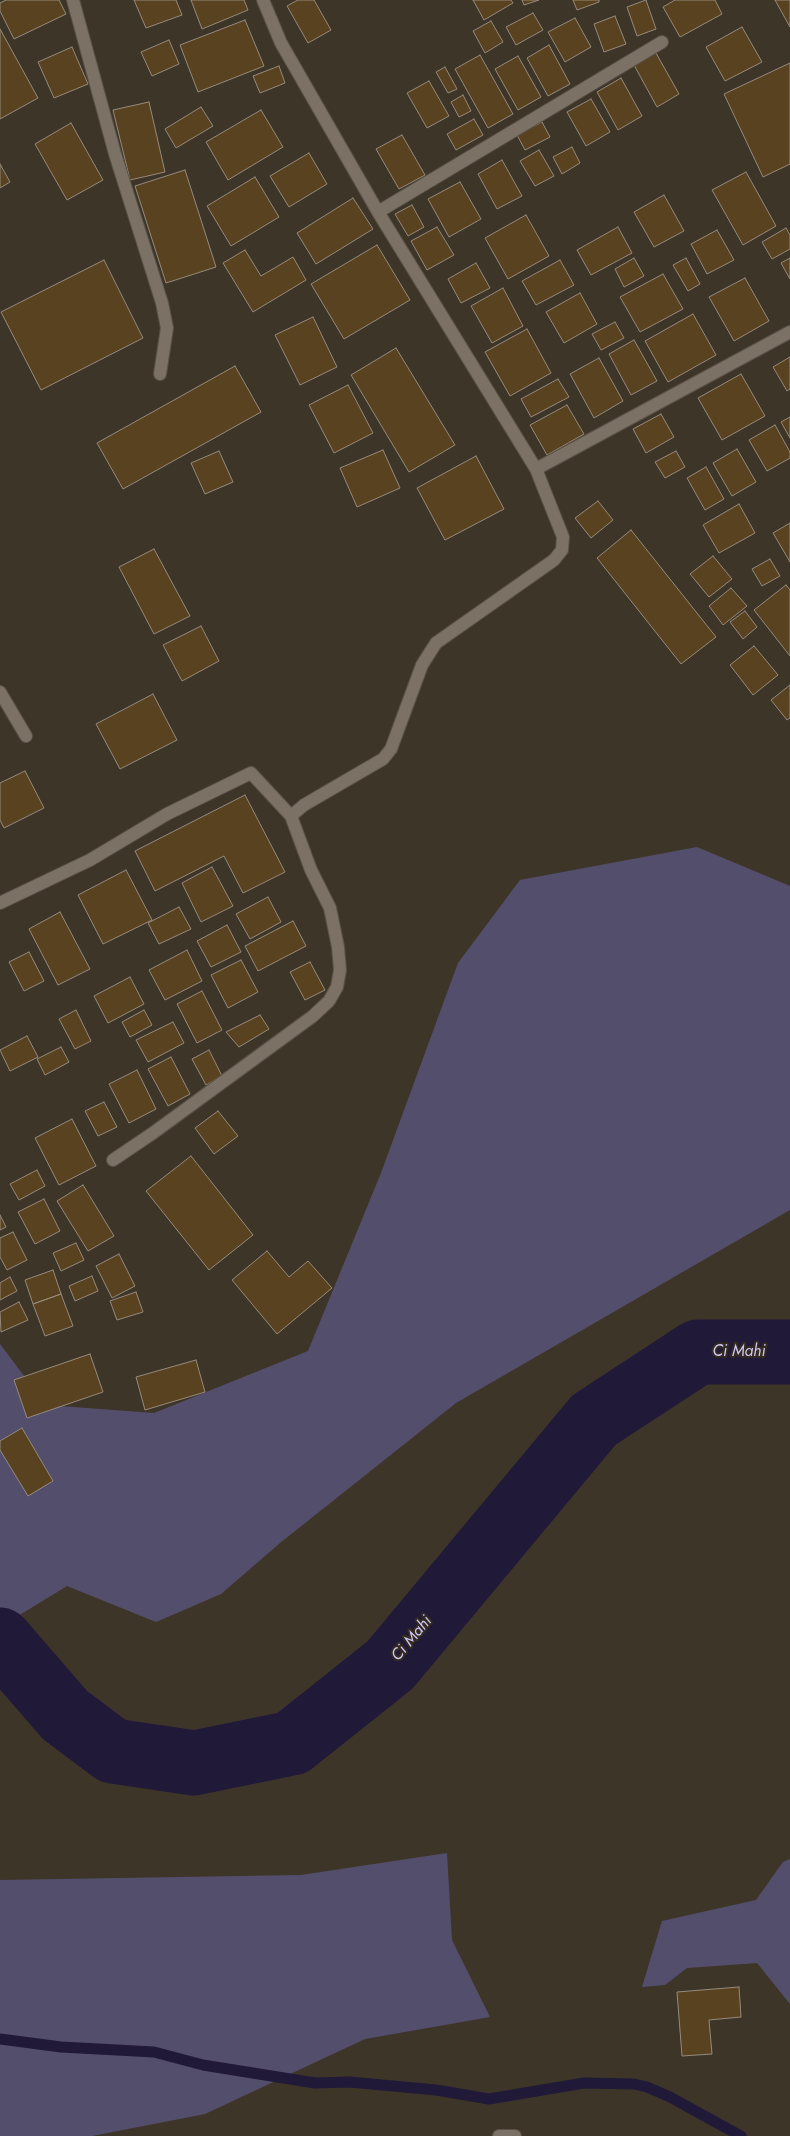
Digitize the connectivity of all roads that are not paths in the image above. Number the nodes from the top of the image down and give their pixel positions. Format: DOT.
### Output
graph roads {
  1 [pos="73,0"];
  2 [pos="263,0"];
  3 [pos="662,42"];
  4 [pos="378,212"];
  5 [pos="790,332"];
  6 [pos="160,374"];
  7 [pos="536,469"];
  8 [pos="0,692"];
  9 [pos="26,736"];
  10 [pos="292,816"];
  11 [pos="0,903"];
  12 [pos="113,1160"];
  13 [pos="498,2136"];
  14 [pos="515,2136"];
  1 -- 6 [label="street"];
  2 -- 4 [label="street"];
  3 -- 4 [label="street"];
  4 -- 7 [label="street"];
  5 -- 7 [label="street"];
  7 -- 10 [label="street"];
  8 -- 9 [label="street"];
  10 -- 11 [label="street"];
  10 -- 12 [label="street"];
  13 -- 14 [label="street"];
}
